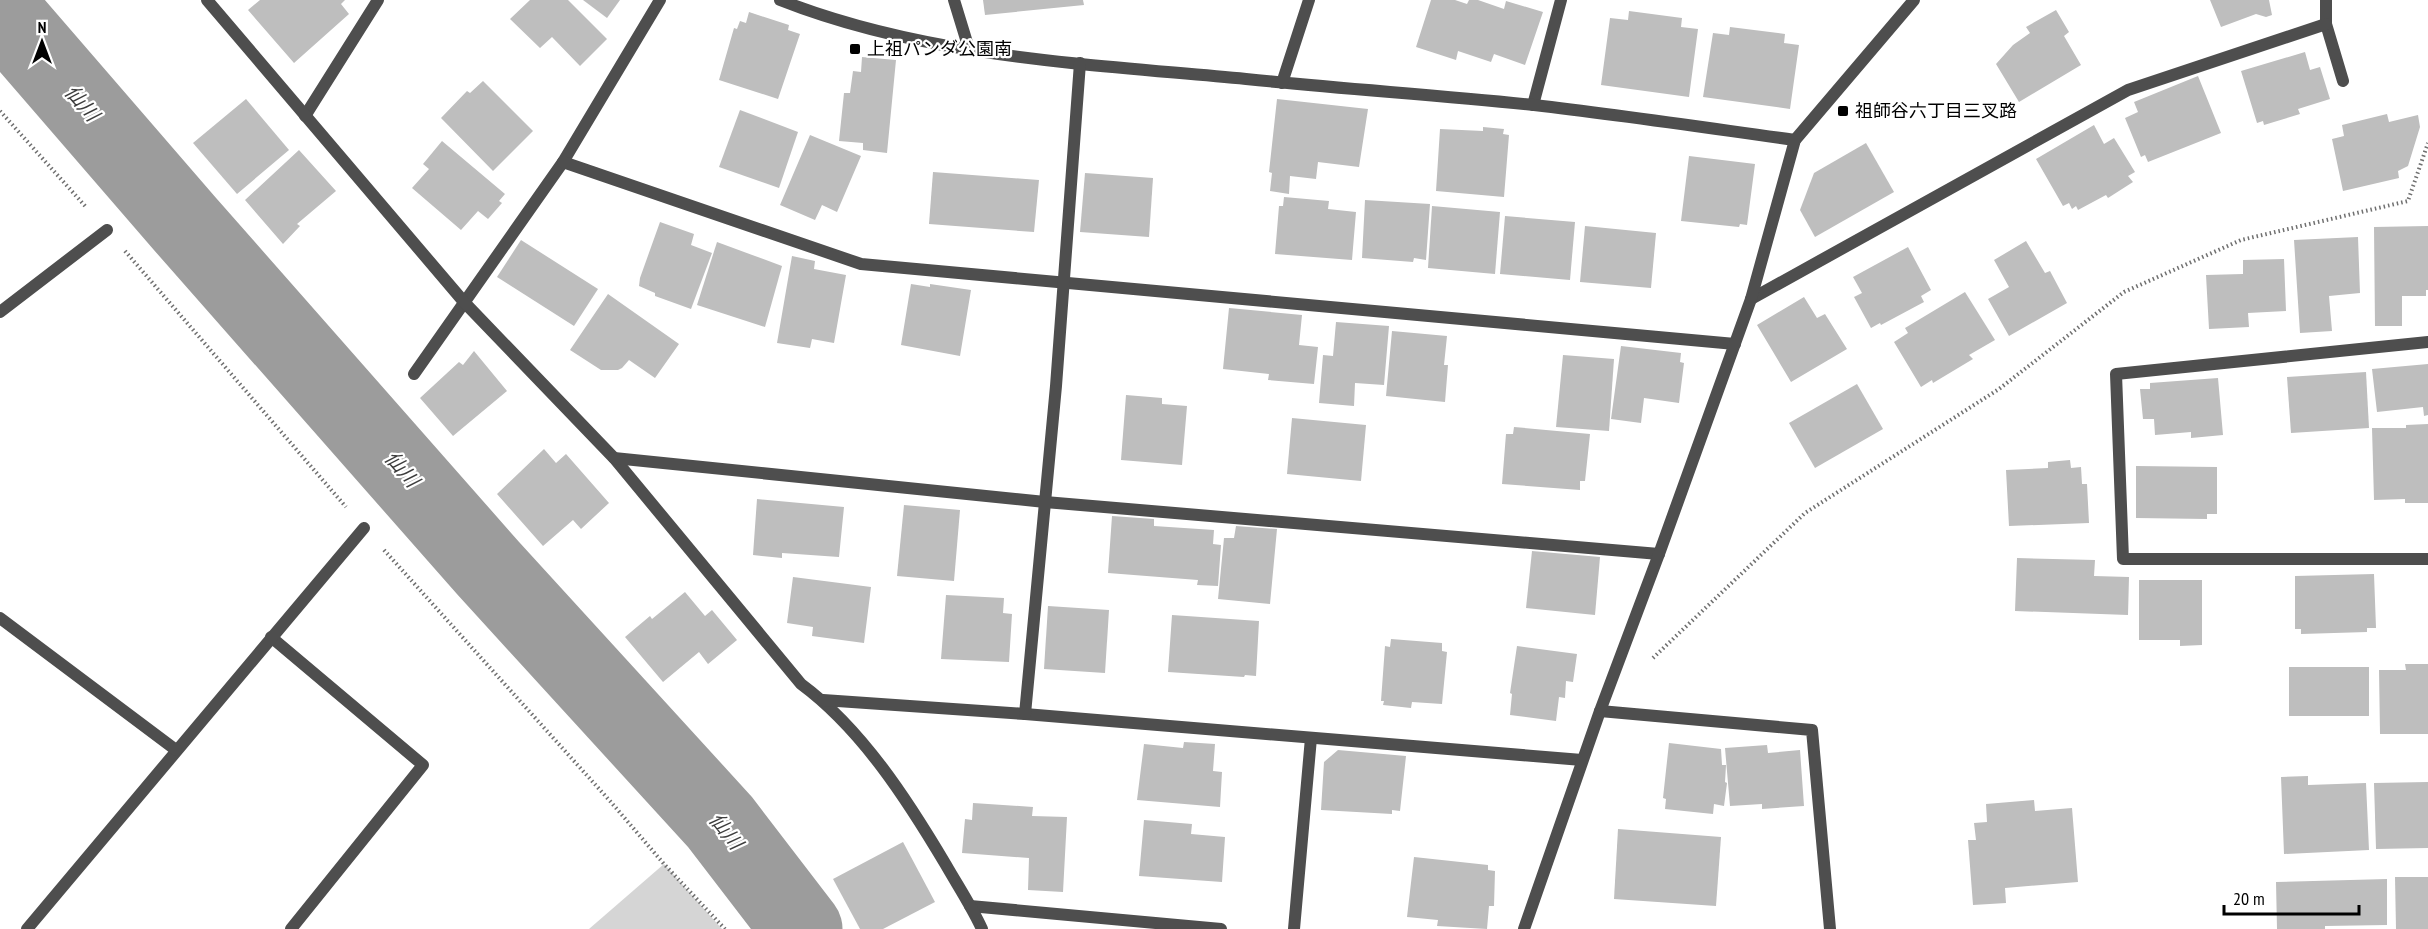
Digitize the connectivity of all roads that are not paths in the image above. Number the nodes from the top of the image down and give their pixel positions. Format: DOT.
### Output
graph roads {
  1 [pos="207,0"];
  2 [pos="378,0"];
  3 [pos="660,0"];
  4 [pos="780,0"];
  5 [pos="954,0"];
  6 [pos="1309,0"];
  7 [pos="1561,0"];
  8 [pos="1914,0"];
  9 [pos="2326,0"];
  10 [pos="2326,24"];
  11 [pos="969,49"];
  12 [pos="1080,63"];
  13 [pos="2343,81"];
  14 [pos="1282,83"];
  15 [pos="1533,105"];
  16 [pos="305,116"];
  17 [pos="1795,140"];
  18 [pos="563,162"];
  19 [pos="107,230"];
  20 [pos="1064,284"];
  21 [pos="1751,299"];
  22 [pos="464,302"];
  23 [pos="0,312"];
  24 [pos="2428,342"];
  25 [pos="1735,344"];
  26 [pos="414,374"];
  27 [pos="614,458"];
  28 [pos="1045,502"];
  29 [pos="364,528"];
  30 [pos="1659,554"];
  31 [pos="2428,559"];
  32 [pos="0,618"];
  33 [pos="271,637"];
  34 [pos="823,700"];
  35 [pos="1600,711"];
  36 [pos="1025,714"];
  37 [pos="1311,738"];
  38 [pos="176,750"];
  39 [pos="1582,760"];
  40 [pos="970,906"];
  41 [pos="27,929"];
  42 [pos="291,929"];
  43 [pos="982,929"];
  44 [pos="1221,929"];
  45 [pos="1294,929"];
  46 [pos="1524,929"];
  47 [pos="1830,929"];
  1 -- 16 [label="street"];
  2 -- 16 [label="street"];
  3 -- 18 [label="street"];
  4 -- 11 [label="street"];
  5 -- 11 [label="street"];
  6 -- 14 [label="street"];
  7 -- 15 [label="street"];
  8 -- 17 [label="street"];
  9 -- 10 [label="street"];
  10 -- 13 [label="street"];
  10 -- 21 [label="street"];
  11 -- 12 [label="street"];
  12 -- 14 [label="street"];
  12 -- 20 [label="street"];
  14 -- 15 [label="street"];
  15 -- 17 [label="street"];
  16 -- 22 [label="street"];
  17 -- 21 [label="street"];
  18 -- 20 [label="street"];
  18 -- 22 [label="street"];
  19 -- 23 [label="street"];
  20 -- 25 [label="street"];
  20 -- 28 [label="street"];
  21 -- 25 [label="street"];
  22 -- 26 [label="street"];
  22 -- 27 [label="street"];
  24 -- 31 [label="street"];
  25 -- 30 [label="street"];
  27 -- 28 [label="street"];
  27 -- 34 [label="street"];
  28 -- 30 [label="street"];
  28 -- 36 [label="street"];
  29 -- 33 [label="street"];
  30 -- 35 [label="street"];
  32 -- 38 [label="street"];
  33 -- 38 [label="street"];
  33 -- 42 [label="street"];
  34 -- 36 [label="street"];
  34 -- 40 [label="street"];
  35 -- 39 [label="street"];
  35 -- 47 [label="street"];
  36 -- 37 [label="street"];
  37 -- 39 [label="street"];
  37 -- 45 [label="street"];
  38 -- 41 [label="street"];
  39 -- 46 [label="street"];
  40 -- 43 [label="street"];
  40 -- 44 [label="street"];
}
